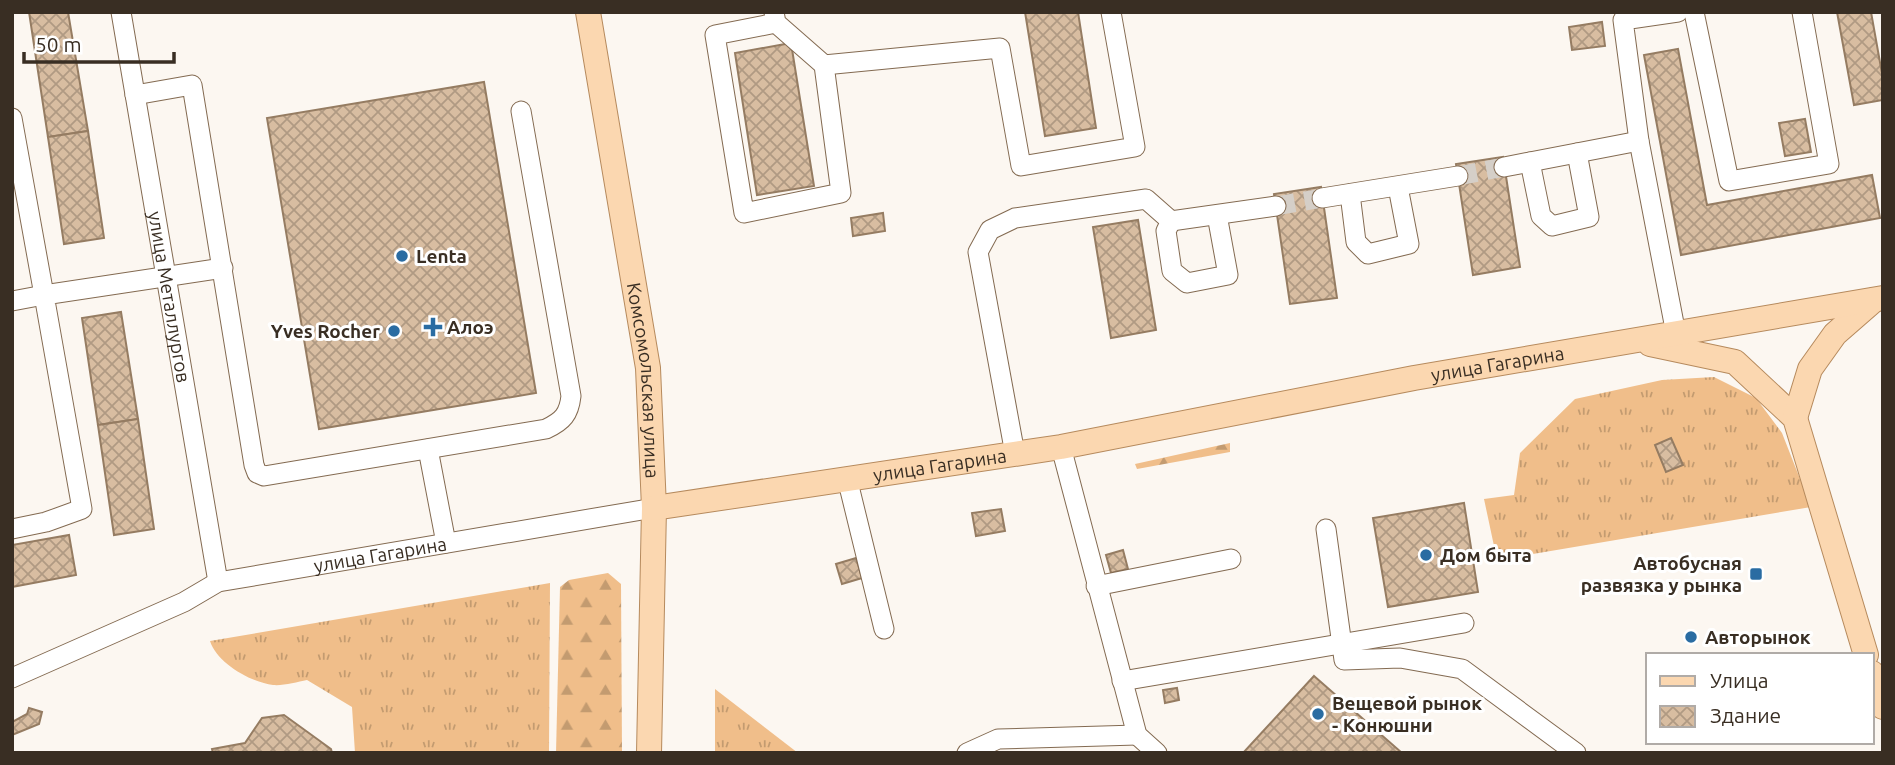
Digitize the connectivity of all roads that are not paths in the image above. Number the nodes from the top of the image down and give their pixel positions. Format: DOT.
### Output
graph roads {
  1 [pos="121,12"];
  2 [pos="588,12"];
  3 [pos="1111,12"];
  4 [pos="1678,12"];
  5 [pos="1694,12"];
  6 [pos="1802,12"];
  7 [pos="1622,16"];
  8 [pos="775,18"];
  9 [pos="824,65"];
  10 [pos="135,94"];
  11 [pos="521,111"];
  12 [pos="12,118"];
  13 [pos="1639,141"];
  14 [pos="1577,153"];
  15 [pos="1530,162"];
  16 [pos="1504,167"];
  17 [pos="1458,176"];
  18 [pos="1398,187"];
  19 [pos="1350,194"];
  20 [pos="1322,198"];
  21 [pos="1276,206"];
  22 [pos="1217,215"];
  23 [pos="1171,221"];
  24 [pos="223,268"];
  25 [pos="166,275"];
  26 [pos="44,295"];
  27 [pos="1879,299"];
  28 [pos="12,301"];
  29 [pos="1676,334"];
  30 [pos="1640,341"];
  31 [pos="1795,418"];
  32 [pos="1061,447"];
  33 [pos="428,449"];
  34 [pos="1014,454"];
  35 [pos="847,478"];
  36 [pos="654,508"];
  37 [pos="12,529"];
  38 [pos="1326,529"];
  39 [pos="446,543"];
  40 [pos="1231,559"];
  41 [pos="218,582"];
  42 [pos="1096,586"];
  43 [pos="1464,624"];
  44 [pos="884,629"];
  45 [pos="1340,644"];
  46 [pos="1865,653"];
  47 [pos="12,678"];
  48 [pos="1874,679"];
  49 [pos="1122,681"];
  50 [pos="1882,702"];
  51 [pos="1137,735"];
  52 [pos="649,753"];
  53 [pos="967,753"];
  54 [pos="1157,753"];
  55 [pos="1576,753"];
  1 -- 10 [label="street, улица Металлургов"];
  2 -- 36 [label="main road, Комсомольская улица"];
  3 -- 9 [label="street"];
  4 -- 7 [label="street"];
  5 -- 6 [label="street"];
  7 -- 13 [label="street"];
  8 -- 9 [label="street"];
  8 -- 9 [label="street"];
  10 -- 24 [label="street"];
  10 -- 25 [label="street, улица Металлургов"];
  11 -- 33 [label="street"];
  12 -- 26 [label="street"];
  13 -- 14 [label="street"];
  13 -- 29 [label="street"];
  14 -- 15 [label="street"];
  14 -- 15 [label="street"];
  15 -- 16 [label="street"];
  17 -- 18 [label="street"];
  18 -- 19 [label="street"];
  18 -- 19 [label="street"];
  19 -- 20 [label="street"];
  21 -- 22 [label="street"];
  22 -- 23 [label="street"];
  22 -- 23 [label="street"];
  23 -- 34 [label="street"];
  24 -- 25 [label="street"];
  24 -- 33 [label="street"];
  25 -- 26 [label="street"];
  25 -- 41 [label="street, улица Металлургов"];
  26 -- 28 [label="street"];
  26 -- 37 [label="street"];
  27 -- 29 [label="main road, улица Гагарина"];
  27 -- 31 [label="main road"];
  29 -- 30 [label="main road, улица Гагарина"];
  30 -- 31 [label="main road"];
  30 -- 32 [label="main road, улица Гагарина"];
  31 -- 46 [label="main road"];
  32 -- 34 [label="main road, улица Гагарина"];
  32 -- 42 [label="street"];
  33 -- 39 [label="street"];
  34 -- 35 [label="main road, улица Гагарина"];
  35 -- 36 [label="main road, улица Гагарина"];
  35 -- 44 [label="street"];
  36 -- 39 [label="street, улица Гагарина"];
  36 -- 52 [label="main road, Комсомольская улица"];
  38 -- 45 [label="street"];
  39 -- 41 [label="street, улица Гагарина"];
  40 -- 42 [label="street"];
  41 -- 47 [label="street, улица Гагарина"];
  42 -- 49 [label="street"];
  43 -- 45 [label="street"];
  45 -- 49 [label="street"];
  45 -- 55 [label="street"];
  48 -- 50 [label="main road"];
  49 -- 51 [label="street"];
  51 -- 53 [label="street"];
  51 -- 54 [label="street"];
}
